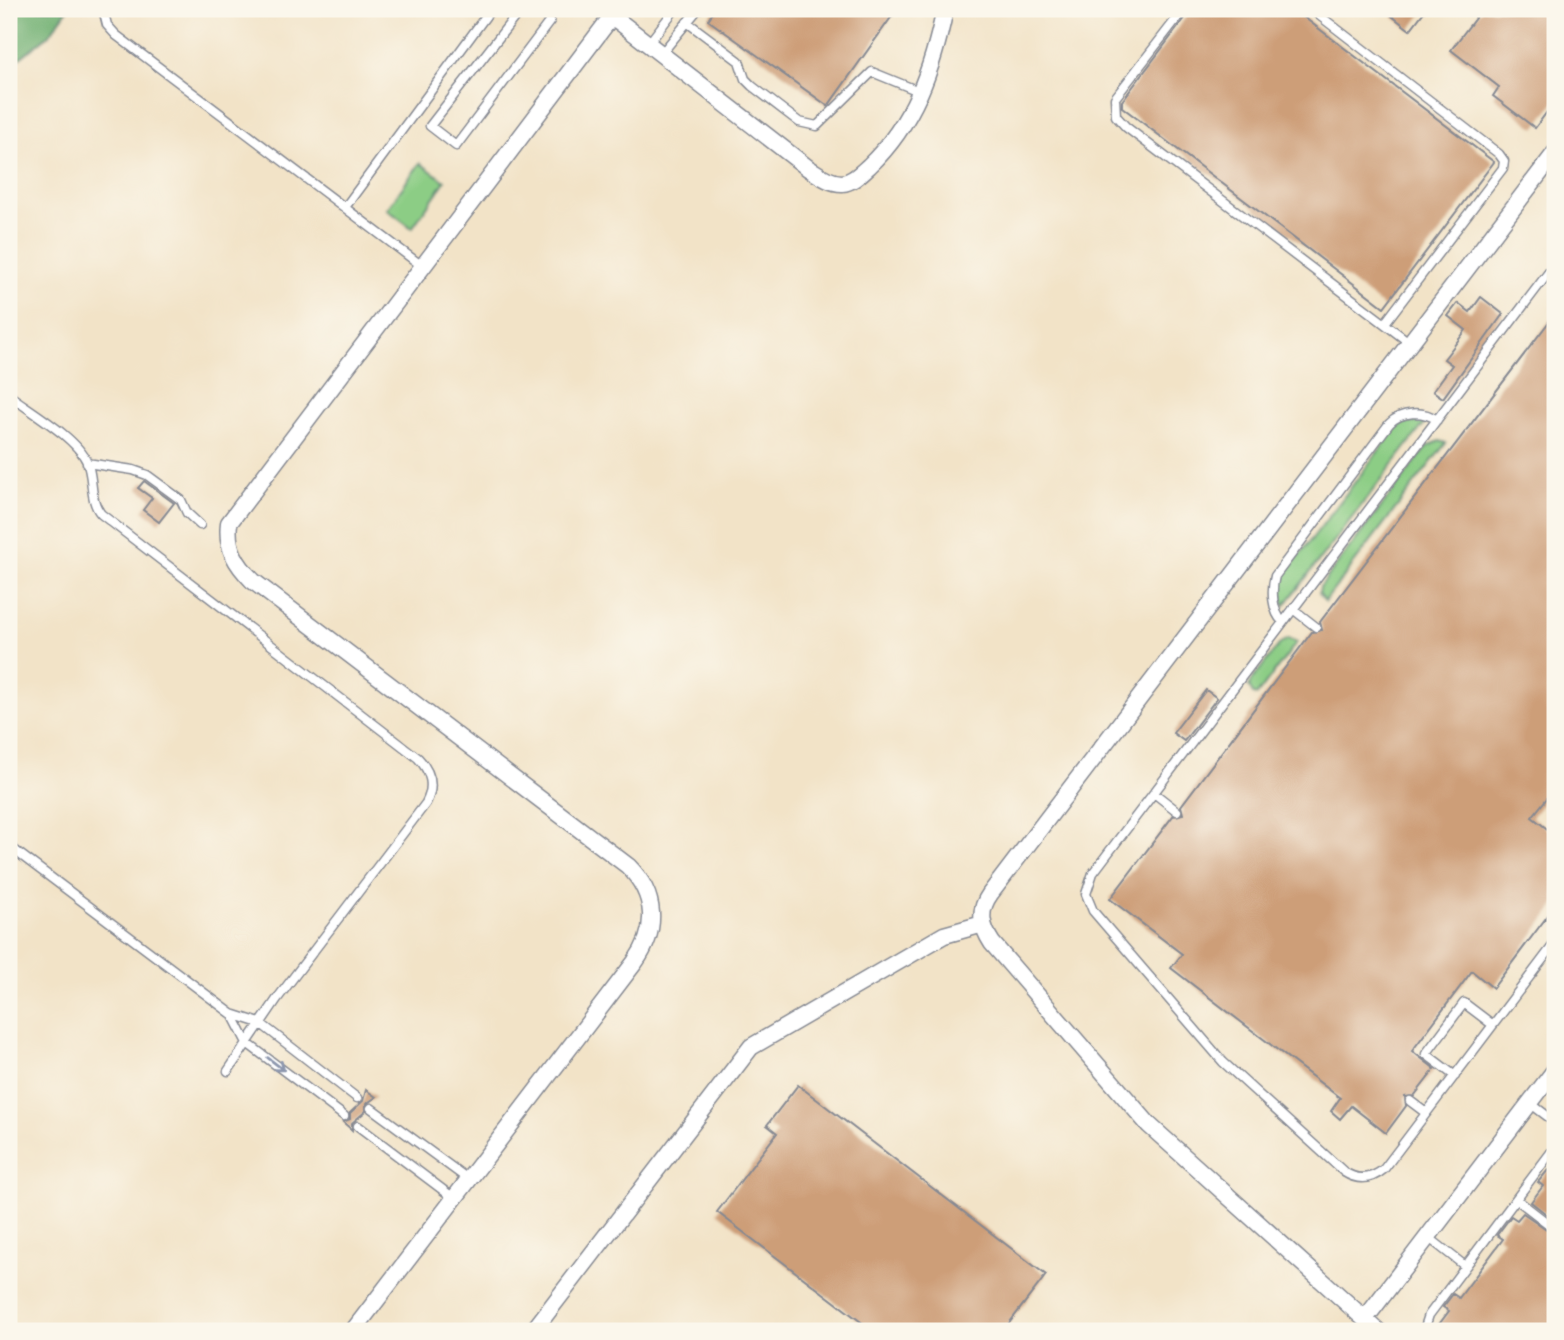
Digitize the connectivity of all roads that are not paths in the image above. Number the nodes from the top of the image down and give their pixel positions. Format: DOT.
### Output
graph roads {
  1 [pos="103,9"];
  2 [pos="491,9"];
  3 [pos="521,9"];
  4 [pos="538,9"];
  5 [pos="698,9"];
  6 [pos="945,9"];
  7 [pos="1184,9"];
  8 [pos="1311,9"];
  9 [pos="671,10"];
  10 [pos="607,12"];
  11 [pos="687,22"];
  12 [pos="649,43"];
  13 [pos="662,53"];
  14 [pos="921,92"];
  15 [pos="1555,153"];
  16 [pos="346,206"];
  17 [pos="1555,264"];
  18 [pos="422,267"];
  19 [pos="1385,323"];
  20 [pos="1410,343"];
  21 [pos="9,395"];
  22 [pos="1437,420"];
  23 [pos="87,463"];
  24 [pos="200,525"];
  25 [pos="1293,609"];
  26 [pos="1283,622"];
  27 [pos="1316,627"];
  28 [pos="1154,793"];
  29 [pos="1177,811"];
  30 [pos="9,846"];
  31 [pos="983,924"];
  32 [pos="1555,943"];
  33 [pos="232,1014"];
  34 [pos="260,1023"];
  35 [pos="1493,1025"];
  36 [pos="247,1043"];
  37 [pos="1555,1070"];
  38 [pos="228,1071"];
  39 [pos="1455,1076"];
  40 [pos="357,1098"];
  41 [pos="1410,1101"];
  42 [pos="1530,1103"];
  43 [pos="371,1108"];
  44 [pos="1426,1113"];
  45 [pos="344,1116"];
  46 [pos="1555,1122"];
  47 [pos="358,1126"];
  48 [pos="1555,1147"];
  49 [pos="469,1180"];
  50 [pos="455,1199"];
  51 [pos="1516,1199"];
  52 [pos="1555,1229"];
  53 [pos="1428,1237"];
  54 [pos="1465,1266"];
  55 [pos="1365,1319"];
  56 [pos="353,1331"];
  57 [pos="533,1331"];
  58 [pos="1378,1331"];
  59 [pos="1428,1331"];
  1 -- 16 [label="lane"];
  2 -- 16 [label="lane"];
  3 -- 4 [label="lane"];
  5 -- 11 [label="lane"];
  6 -- 14 [label="street"];
  7 -- 19 [label="lane"];
  8 -- 19 [label="lane"];
  9 -- 12 [label="lane"];
  10 -- 12 [label="street"];
  10 -- 18 [label="street"];
  11 -- 13 [label="lane"];
  11 -- 14 [label="lane"];
  12 -- 13 [label="street"];
  13 -- 14 [label="street"];
  15 -- 20 [label="street"];
  16 -- 18 [label="lane"];
  17 -- 22 [label="lane"];
  18 -- 49 [label="street"];
  19 -- 20 [label="lane"];
  20 -- 31 [label="street"];
  21 -- 23 [label="lane"];
  22 -- 25 [label="lane"];
  22 -- 26 [label="lane"];
  23 -- 24 [label="lane"];
  23 -- 34 [label="lane"];
  25 -- 26 [label="lane"];
  25 -- 27 [label="lane"];
  26 -- 28 [label="lane"];
  28 -- 29 [label="lane"];
  28 -- 44 [label="lane"];
  30 -- 33 [label="lane"];
  31 -- 55 [label="street"];
  31 -- 57 [label="street"];
  32 -- 35 [label="lane"];
  33 -- 34 [label="lane"];
  33 -- 36 [label="lane"];
  34 -- 36 [label="lane"];
  34 -- 40 [label="lane"];
  35 -- 39 [label="lane"];
  35 -- 39 [label="lane"];
  36 -- 38 [label="lane"];
  36 -- 45 [label="lane, one-way"];
  37 -- 42 [label="street"];
  39 -- 44 [label="lane"];
  41 -- 44 [label="lane"];
  42 -- 46 [label="lane"];
  42 -- 53 [label="street"];
  43 -- 49 [label="lane"];
  47 -- 50 [label="lane"];
  48 -- 51 [label="lane"];
  49 -- 50 [label="street"];
  50 -- 56 [label="street"];
  51 -- 52 [label="lane"];
  51 -- 54 [label="lane"];
  53 -- 54 [label="lane"];
  53 -- 55 [label="street"];
  54 -- 59 [label="lane"];
  55 -- 58 [label="street"];
}
